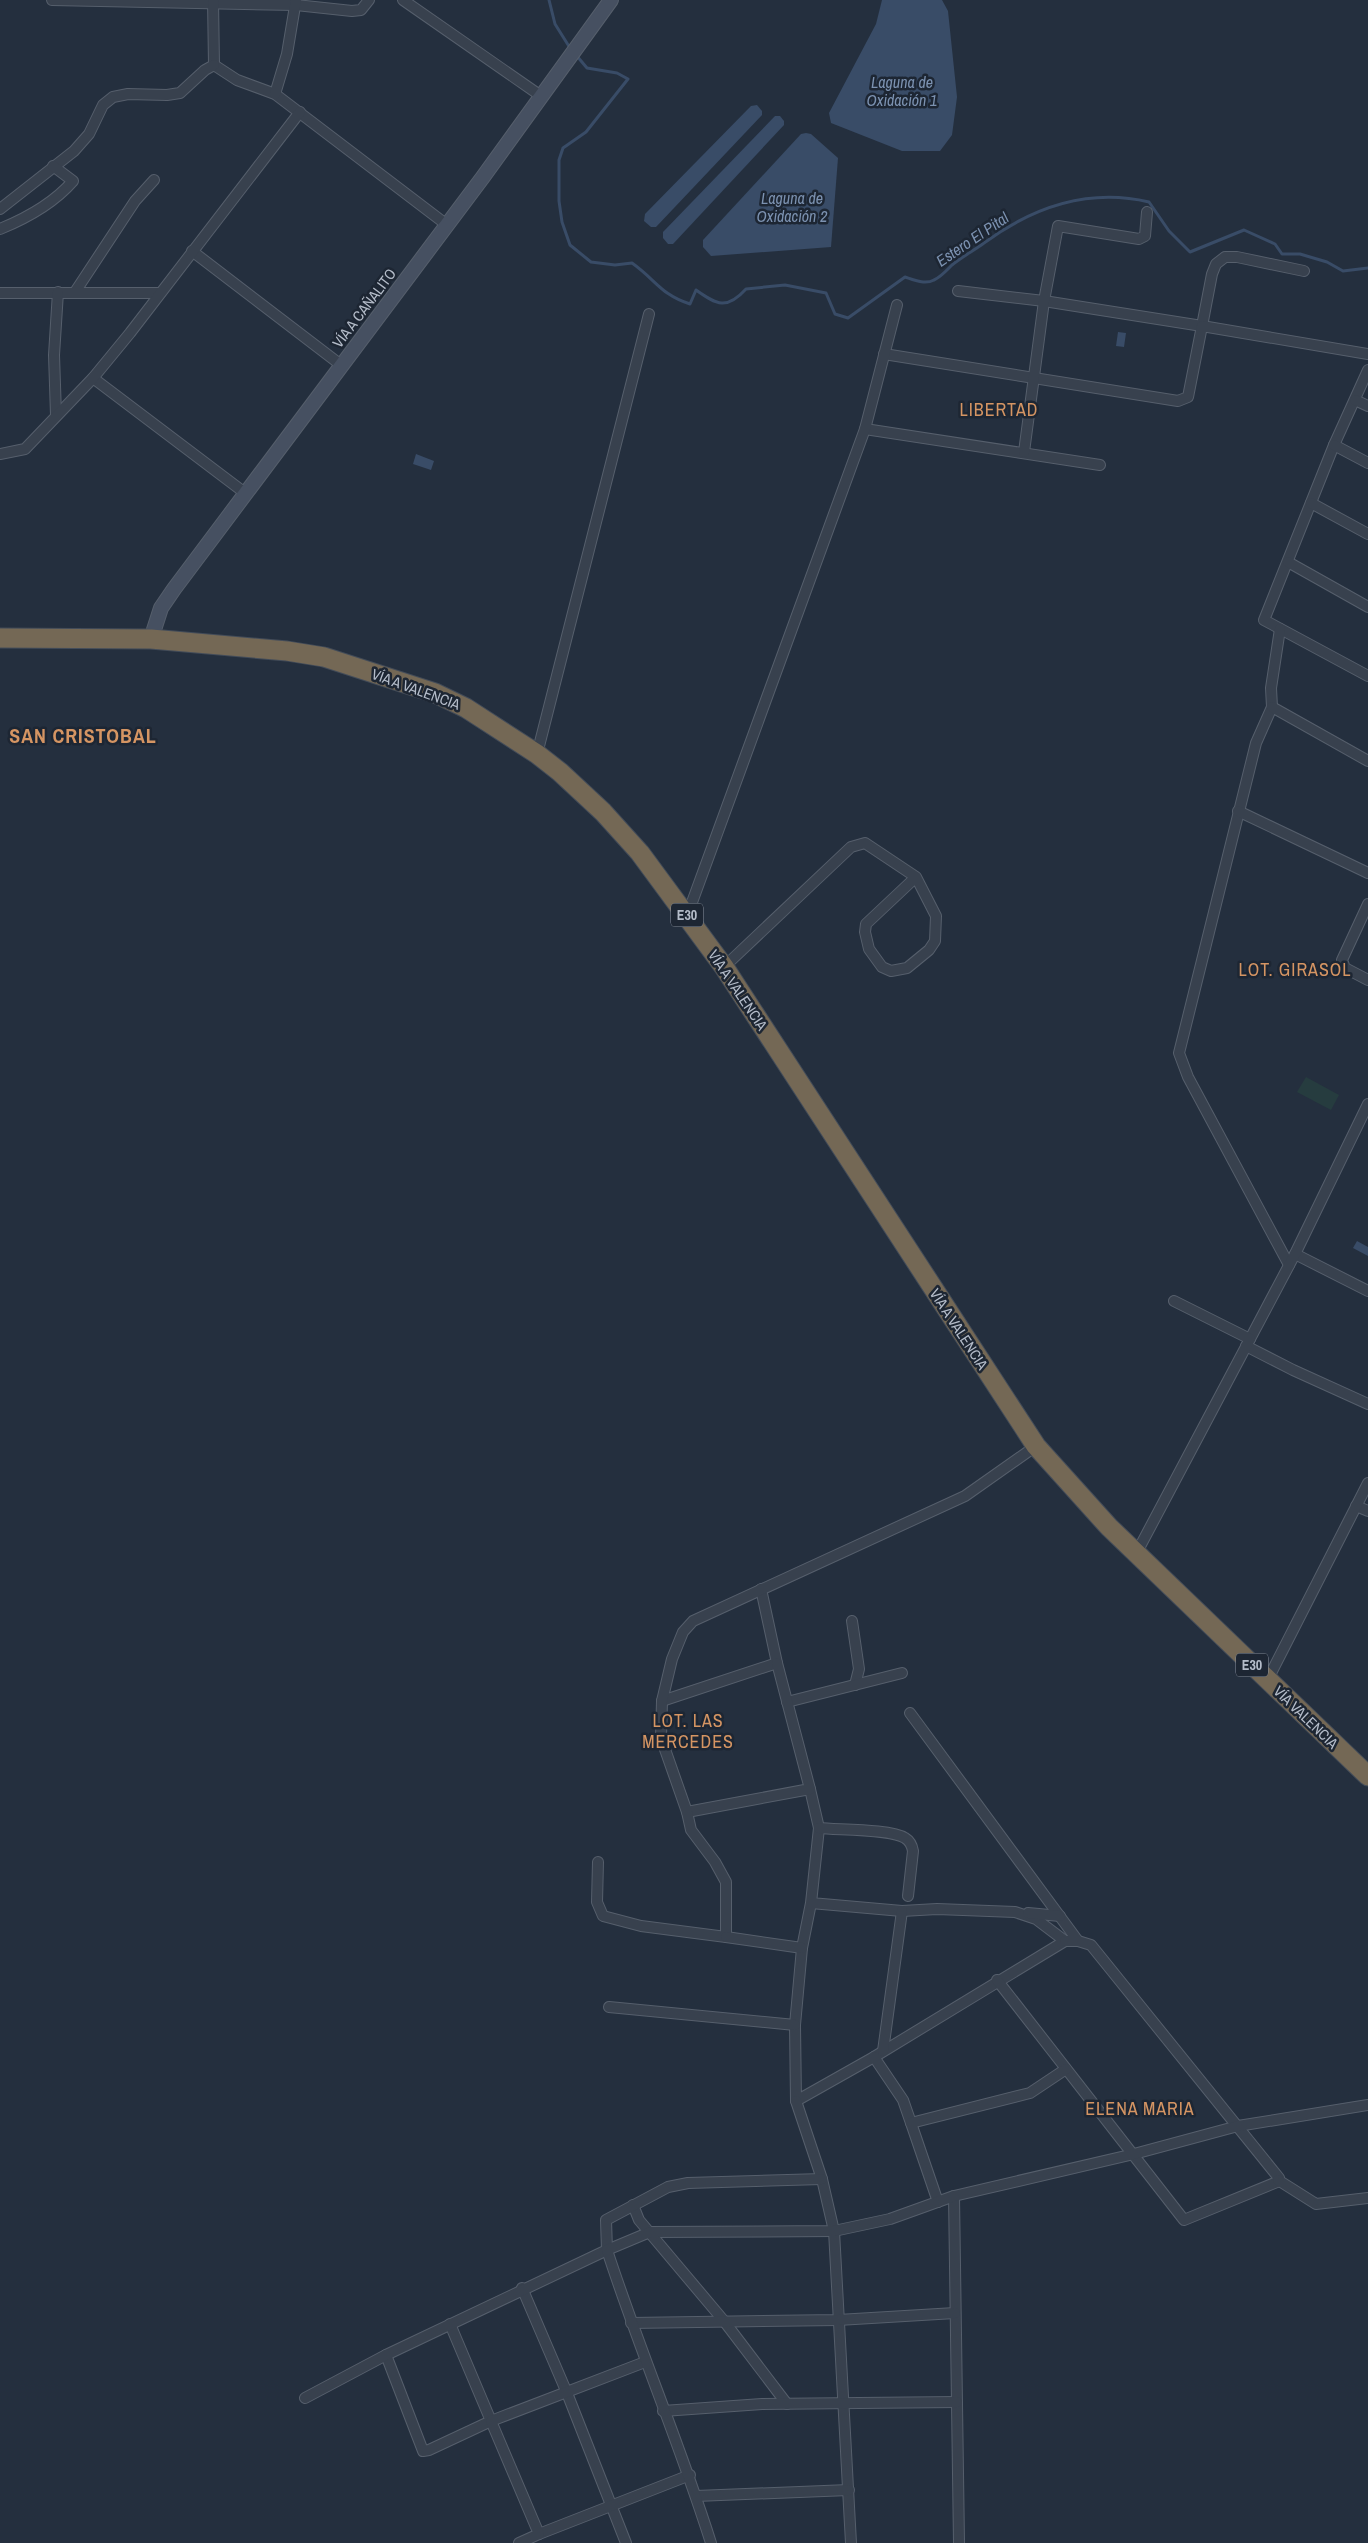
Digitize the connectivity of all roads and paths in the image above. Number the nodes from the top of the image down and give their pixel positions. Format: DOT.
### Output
graph roads {
  1 [pos="52,0"];
  2 [pos="68,0"];
  3 [pos="369,0"];
  4 [pos="404,0"];
  5 [pos="611,0"];
  6 [pos="139,1"];
  7 [pos="213,2"];
  8 [pos="296,2"];
  9 [pos="214,65"];
  10 [pos="275,94"];
  11 [pos="541,96"];
  12 [pos="300,112"];
  13 [pos="53,166"];
  14 [pos="154,180"];
  15 [pos="0,209"];
  16 [pos="1147,212"];
  17 [pos="447,225"];
  18 [pos="0,229"];
  19 [pos="192,251"];
  20 [pos="1304,271"];
  21 [pos="58,292"];
  22 [pos="75,292"];
  23 [pos="958,292"];
  24 [pos="0,293"];
  25 [pos="159,293"];
  26 [pos="1044,301"];
  27 [pos="897,305"];
  28 [pos="649,314"];
  29 [pos="1202,326"];
  30 [pos="884,354"];
  31 [pos="1368,354"];
  32 [pos="341,365"];
  33 [pos="1368,370"];
  34 [pos="93,378"];
  35 [pos="1034,378"];
  36 [pos="1355,400"];
  37 [pos="1368,406"];
  38 [pos="56,415"];
  39 [pos="865,429"];
  40 [pos="1334,445"];
  41 [pos="1024,452"];
  42 [pos="0,454"];
  43 [pos="1368,463"];
  44 [pos="1100,465"];
  45 [pos="245,493"];
  46 [pos="1311,503"];
  47 [pos="1368,534"];
  48 [pos="1288,562"];
  49 [pos="1368,607"];
  50 [pos="1280,629"];
  51 [pos="0,638"];
  52 [pos="151,639"];
  53 [pos="1368,676"];
  54 [pos="1272,707"];
  55 [pos="537,754"];
  56 [pos="1368,761"];
  57 [pos="1238,811"];
  58 [pos="1368,873"];
  59 [pos="916,877"];
  60 [pos="1368,904"];
  61 [pos="688,916"];
  62 [pos="724,967"];
  63 [pos="1368,980"];
  64 [pos="1368,1104"];
  65 [pos="1295,1254"];
  66 [pos="1289,1265"];
  67 [pos="1368,1291"];
  68 [pos="1174,1301"];
  69 [pos="1248,1342"];
  70 [pos="1368,1404"];
  71 [pos="1036,1446"];
  72 [pos="1368,1483"];
  73 [pos="1356,1506"];
  74 [pos="1368,1512"];
  75 [pos="1136,1554"];
  76 [pos="761,1589"];
  77 [pos="852,1621"];
  78 [pos="777,1663"];
  79 [pos="902,1673"];
  80 [pos="1267,1681"];
  81 [pos="855,1684"];
  82 [pos="662,1701"];
  83 [pos="787,1702"];
  84 [pos="910,1713"];
  85 [pos="1368,1776"];
  86 [pos="810,1790"];
  87 [pos="687,1812"];
  88 [pos="819,1828"];
  89 [pos="598,1862"];
  90 [pos="908,1896"];
  91 [pos="811,1903"];
  92 [pos="902,1911"];
  93 [pos="1015,1912"];
  94 [pos="1060,1916"];
  95 [pos="726,1937"];
  96 [pos="1078,1940"];
  97 [pos="1065,1941"];
  98 [pos="802,1948"];
  99 [pos="997,1980"];
  100 [pos="609,2007"];
  101 [pos="795,2025"];
  102 [pos="878,2054"];
  103 [pos="1066,2069"];
  104 [pos="796,2101"];
  105 [pos="1368,2105"];
  106 [pos="911,2123"];
  107 [pos="1238,2126"];
  108 [pos="1134,2154"];
  109 [pos="822,2180"];
  110 [pos="1278,2180"];
  111 [pos="954,2196"];
  112 [pos="1368,2198"];
  113 [pos="938,2202"];
  114 [pos="633,2205"];
  115 [pos="834,2231"];
  116 [pos="650,2232"];
  117 [pos="607,2250"];
  118 [pos="522,2288"];
  119 [pos="955,2313"];
  120 [pos="838,2320"];
  121 [pos="724,2321"];
  122 [pos="631,2323"];
  123 [pos="450,2324"];
  124 [pos="386,2355"];
  125 [pos="645,2362"];
  126 [pos="567,2393"];
  127 [pos="305,2398"];
  128 [pos="957,2402"];
  129 [pos="787,2404"];
  130 [pos="843,2404"];
  131 [pos="663,2411"];
  132 [pos="491,2421"];
  133 [pos="690,2475"];
  134 [pos="850,2490"];
  135 [pos="696,2496"];
  136 [pos="613,2507"];
  137 [pos="539,2534"];
  138 [pos="520,2543"];
  139 [pos="626,2543"];
  140 [pos="711,2543"];
  141 [pos="851,2543"];
  142 [pos="959,2543"];
  1 -- 2 [label="street"];
  2 -- 6 [label="street"];
  3 -- 8 [label="street"];
  4 -- 11 [label="street"];
  5 -- 11 [label="main road, VÍA A CAÑALITO"];
  6 -- 7 [label="street"];
  7 -- 8 [label="street"];
  7 -- 9 [label="street"];
  8 -- 10 [label="street"];
  9 -- 10 [label="street"];
  9 -- 13 [label="street"];
  10 -- 12 [label="street"];
  11 -- 17 [label="main road, VÍA A CAÑALITO"];
  12 -- 17 [label="street"];
  12 -- 19 [label="street"];
  13 -- 15 [label="street"];
  13 -- 18 [label="street"];
  14 -- 22 [label="street"];
  16 -- 26 [label="street"];
  17 -- 32 [label="main road, VÍA A CAÑALITO"];
  19 -- 25 [label="street"];
  19 -- 32 [label="street"];
  20 -- 29 [label="street"];
  21 -- 22 [label="street"];
  21 -- 24 [label="street"];
  21 -- 38 [label="street"];
  22 -- 25 [label="street"];
  23 -- 26 [label="street"];
  25 -- 34 [label="street"];
  26 -- 29 [label="street"];
  26 -- 35 [label="street"];
  27 -- 30 [label="street"];
  28 -- 55 [label="street"];
  29 -- 31 [label="street"];
  29 -- 35 [label="street"];
  30 -- 35 [label="street"];
  30 -- 39 [label="street"];
  32 -- 45 [label="main road, VÍA A CAÑALITO"];
  33 -- 36 [label="street"];
  34 -- 38 [label="street"];
  34 -- 45 [label="street"];
  35 -- 41 [label="street"];
  36 -- 37 [label="street"];
  36 -- 40 [label="street"];
  38 -- 42 [label="street"];
  39 -- 41 [label="street"];
  39 -- 61 [label="street"];
  40 -- 43 [label="street"];
  40 -- 46 [label="street"];
  41 -- 44 [label="street"];
  45 -- 52 [label="main road, VÍA A CAÑALITO"];
  46 -- 47 [label="street"];
  46 -- 48 [label="street"];
  48 -- 49 [label="street"];
  48 -- 50 [label="street"];
  50 -- 53 [label="street"];
  50 -- 54 [label="street"];
  51 -- 52 [label="highway, VÍA A VALENCIA / E30"];
  52 -- 55 [label="highway, VÍA A VALENCIA / E30"];
  54 -- 56 [label="street"];
  54 -- 57 [label="street"];
  55 -- 61 [label="highway, VÍA A VALENCIA / E30"];
  57 -- 58 [label="street"];
  57 -- 66 [label="street"];
  59 -- 59 [label="street"];
  59 -- 62 [label="street"];
  60 -- 63 [label="street"];
  61 -- 62 [label="highway, VÍA A VALENCIA / E30"];
  62 -- 71 [label="highway, VÍA A VALENCIA / E30"];
  64 -- 65 [label="street"];
  65 -- 66 [label="street"];
  65 -- 67 [label="street"];
  66 -- 69 [label="street"];
  68 -- 69 [label="street"];
  69 -- 70 [label="street"];
  69 -- 75 [label="street"];
  71 -- 75 [label="highway, VÍA A VALENCIA / E30"];
  71 -- 76 [label="street"];
  72 -- 73 [label="street"];
  73 -- 74 [label="street"];
  73 -- 80 [label="street"];
  75 -- 80 [label="highway, VÍA VALENCIA / E30"];
  76 -- 78 [label="street"];
  76 -- 82 [label="street"];
  77 -- 81 [label="street"];
  78 -- 82 [label="street"];
  78 -- 83 [label="street"];
  79 -- 81 [label="street"];
  80 -- 85 [label="highway, VÍA VALENCIA / E30"];
  81 -- 83 [label="street"];
  82 -- 87 [label="street"];
  83 -- 86 [label="street"];
  84 -- 94 [label="street"];
  86 -- 87 [label="street"];
  86 -- 88 [label="street"];
  87 -- 95 [label="street"];
  88 -- 90 [label="street"];
  88 -- 91 [label="street"];
  89 -- 95 [label="street"];
  91 -- 92 [label="street"];
  91 -- 98 [label="street"];
  92 -- 93 [label="street"];
  92 -- 102 [label="street"];
  93 -- 94 [label="street"];
  93 -- 97 [label="street"];
  94 -- 96 [label="street"];
  95 -- 98 [label="street"];
  96 -- 97 [label="street"];
  96 -- 107 [label="street"];
  97 -- 99 [label="street"];
  98 -- 101 [label="street"];
  99 -- 102 [label="street"];
  99 -- 103 [label="street"];
  100 -- 101 [label="street"];
  101 -- 104 [label="street"];
  102 -- 104 [label="street"];
  102 -- 106 [label="street"];
  103 -- 106 [label="street"];
  103 -- 108 [label="street"];
  104 -- 109 [label="street"];
  105 -- 107 [label="street"];
  106 -- 113 [label="street"];
  107 -- 108 [label="street"];
  107 -- 110 [label="street"];
  108 -- 110 [label="street"];
  108 -- 111 [label="street"];
  109 -- 114 [label="street"];
  109 -- 115 [label="street"];
  110 -- 112 [label="street"];
  111 -- 113 [label="street"];
  111 -- 119 [label="street"];
  113 -- 115 [label="street"];
  114 -- 116 [label="street"];
  114 -- 117 [label="street"];
  115 -- 116 [label="street"];
  115 -- 120 [label="street"];
  116 -- 117 [label="street"];
  116 -- 121 [label="street"];
  117 -- 118 [label="street"];
  117 -- 122 [label="street"];
  118 -- 123 [label="street"];
  118 -- 126 [label="street"];
  119 -- 120 [label="street"];
  119 -- 128 [label="street"];
  120 -- 121 [label="street"];
  120 -- 130 [label="street"];
  121 -- 122 [label="street"];
  121 -- 129 [label="street"];
  122 -- 125 [label="street"];
  123 -- 124 [label="street"];
  123 -- 132 [label="street"];
  124 -- 127 [label="street"];
  124 -- 132 [label="street"];
  125 -- 126 [label="street"];
  125 -- 131 [label="street"];
  126 -- 132 [label="street"];
  126 -- 136 [label="street"];
  128 -- 130 [label="street"];
  128 -- 142 [label="street"];
  129 -- 130 [label="street"];
  129 -- 131 [label="street"];
  130 -- 134 [label="street"];
  131 -- 133 [label="street"];
  132 -- 137 [label="street"];
  133 -- 135 [label="street"];
  133 -- 136 [label="street"];
  134 -- 135 [label="street"];
  134 -- 141 [label="street"];
  135 -- 140 [label="street"];
  136 -- 137 [label="street"];
  136 -- 139 [label="street"];
  137 -- 138 [label="street"];
}
